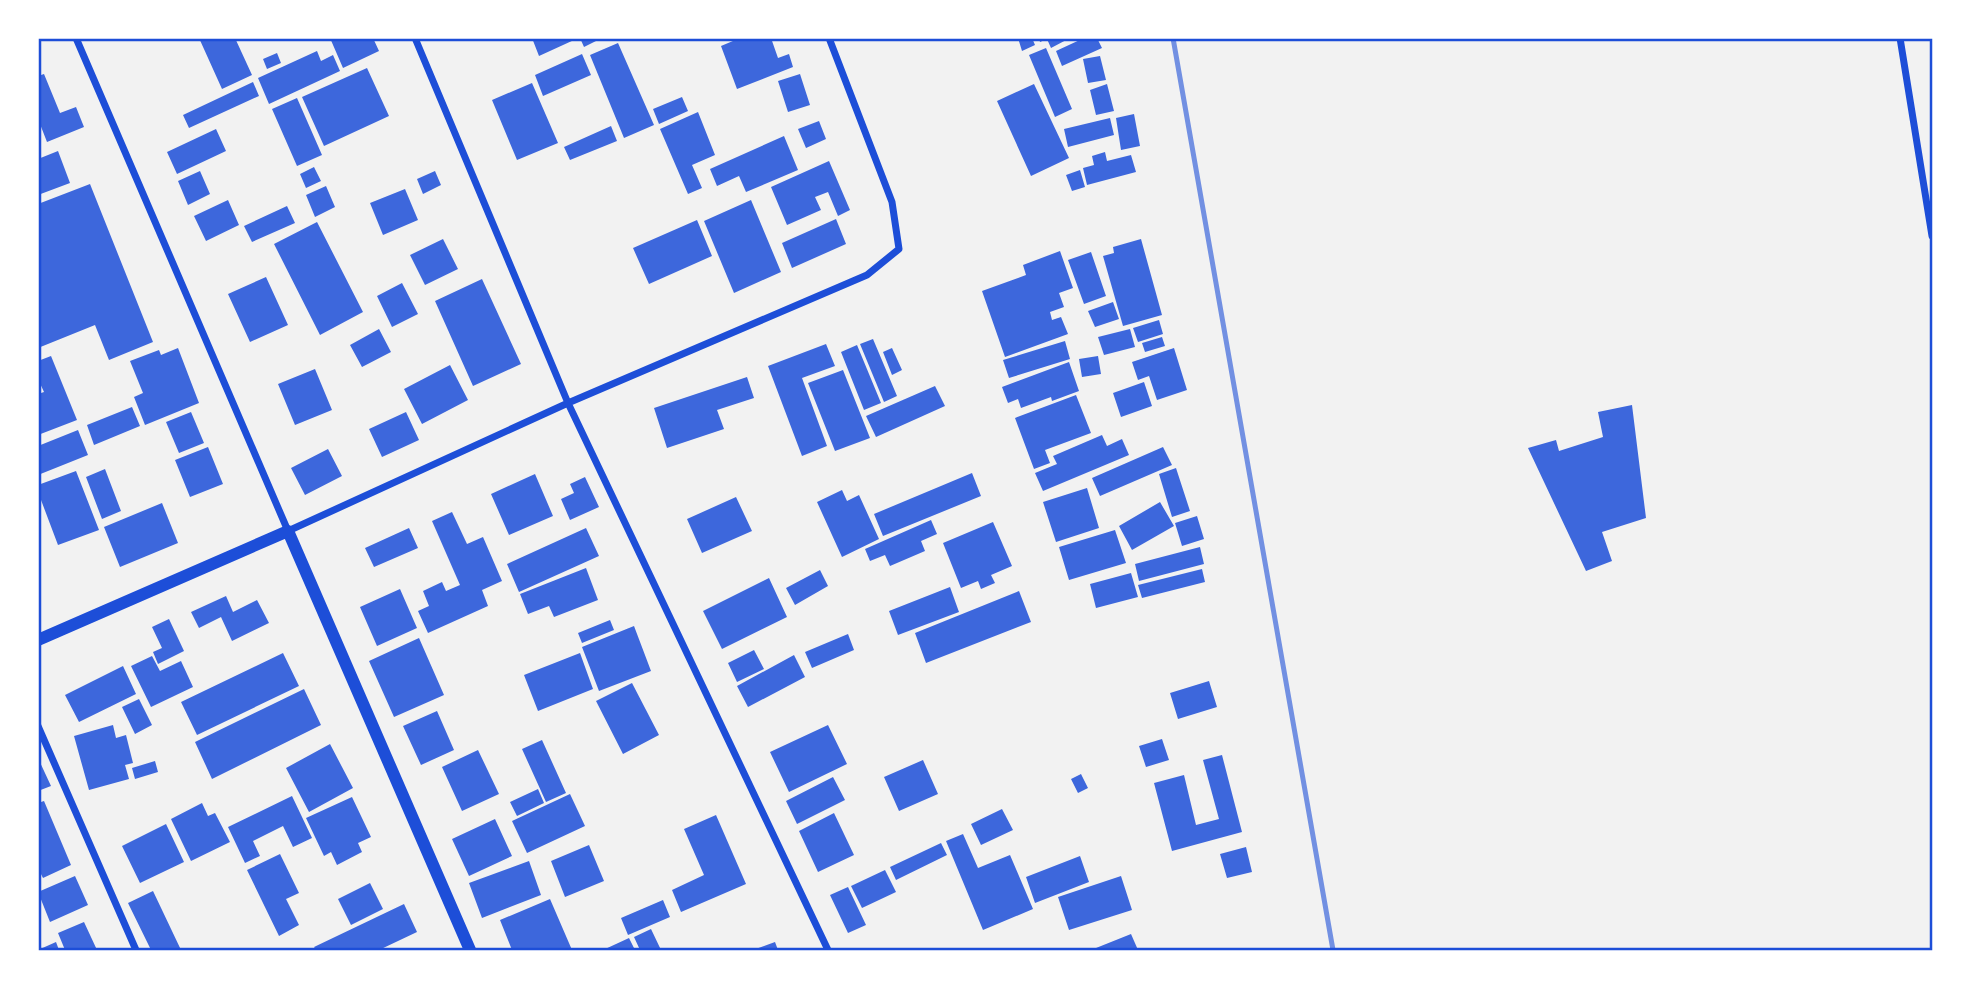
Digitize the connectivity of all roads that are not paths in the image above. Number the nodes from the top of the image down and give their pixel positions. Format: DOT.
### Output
graph roads {
  1 [pos="76,38"];
  2 [pos="415,38"];
  3 [pos="829,38"];
  4 [pos="1900,38"];
  5 [pos="1933,236"];
  6 [pos="568,403"];
  7 [pos="288,531"];
  8 [pos="38,640"];
  9 [pos="38,726"];
  10 [pos="136,950"];
  11 [pos="470,950"];
  12 [pos="828,950"];
  1 -- 7 [label="street"];
  2 -- 6 [label="street"];
  3 -- 6 [label="street"];
  4 -- 5 [label="street"];
  6 -- 7 [label="street"];
  6 -- 12 [label="street"];
  7 -- 8 [label="street"];
  7 -- 11 [label="street"];
  9 -- 10 [label="street"];
}
